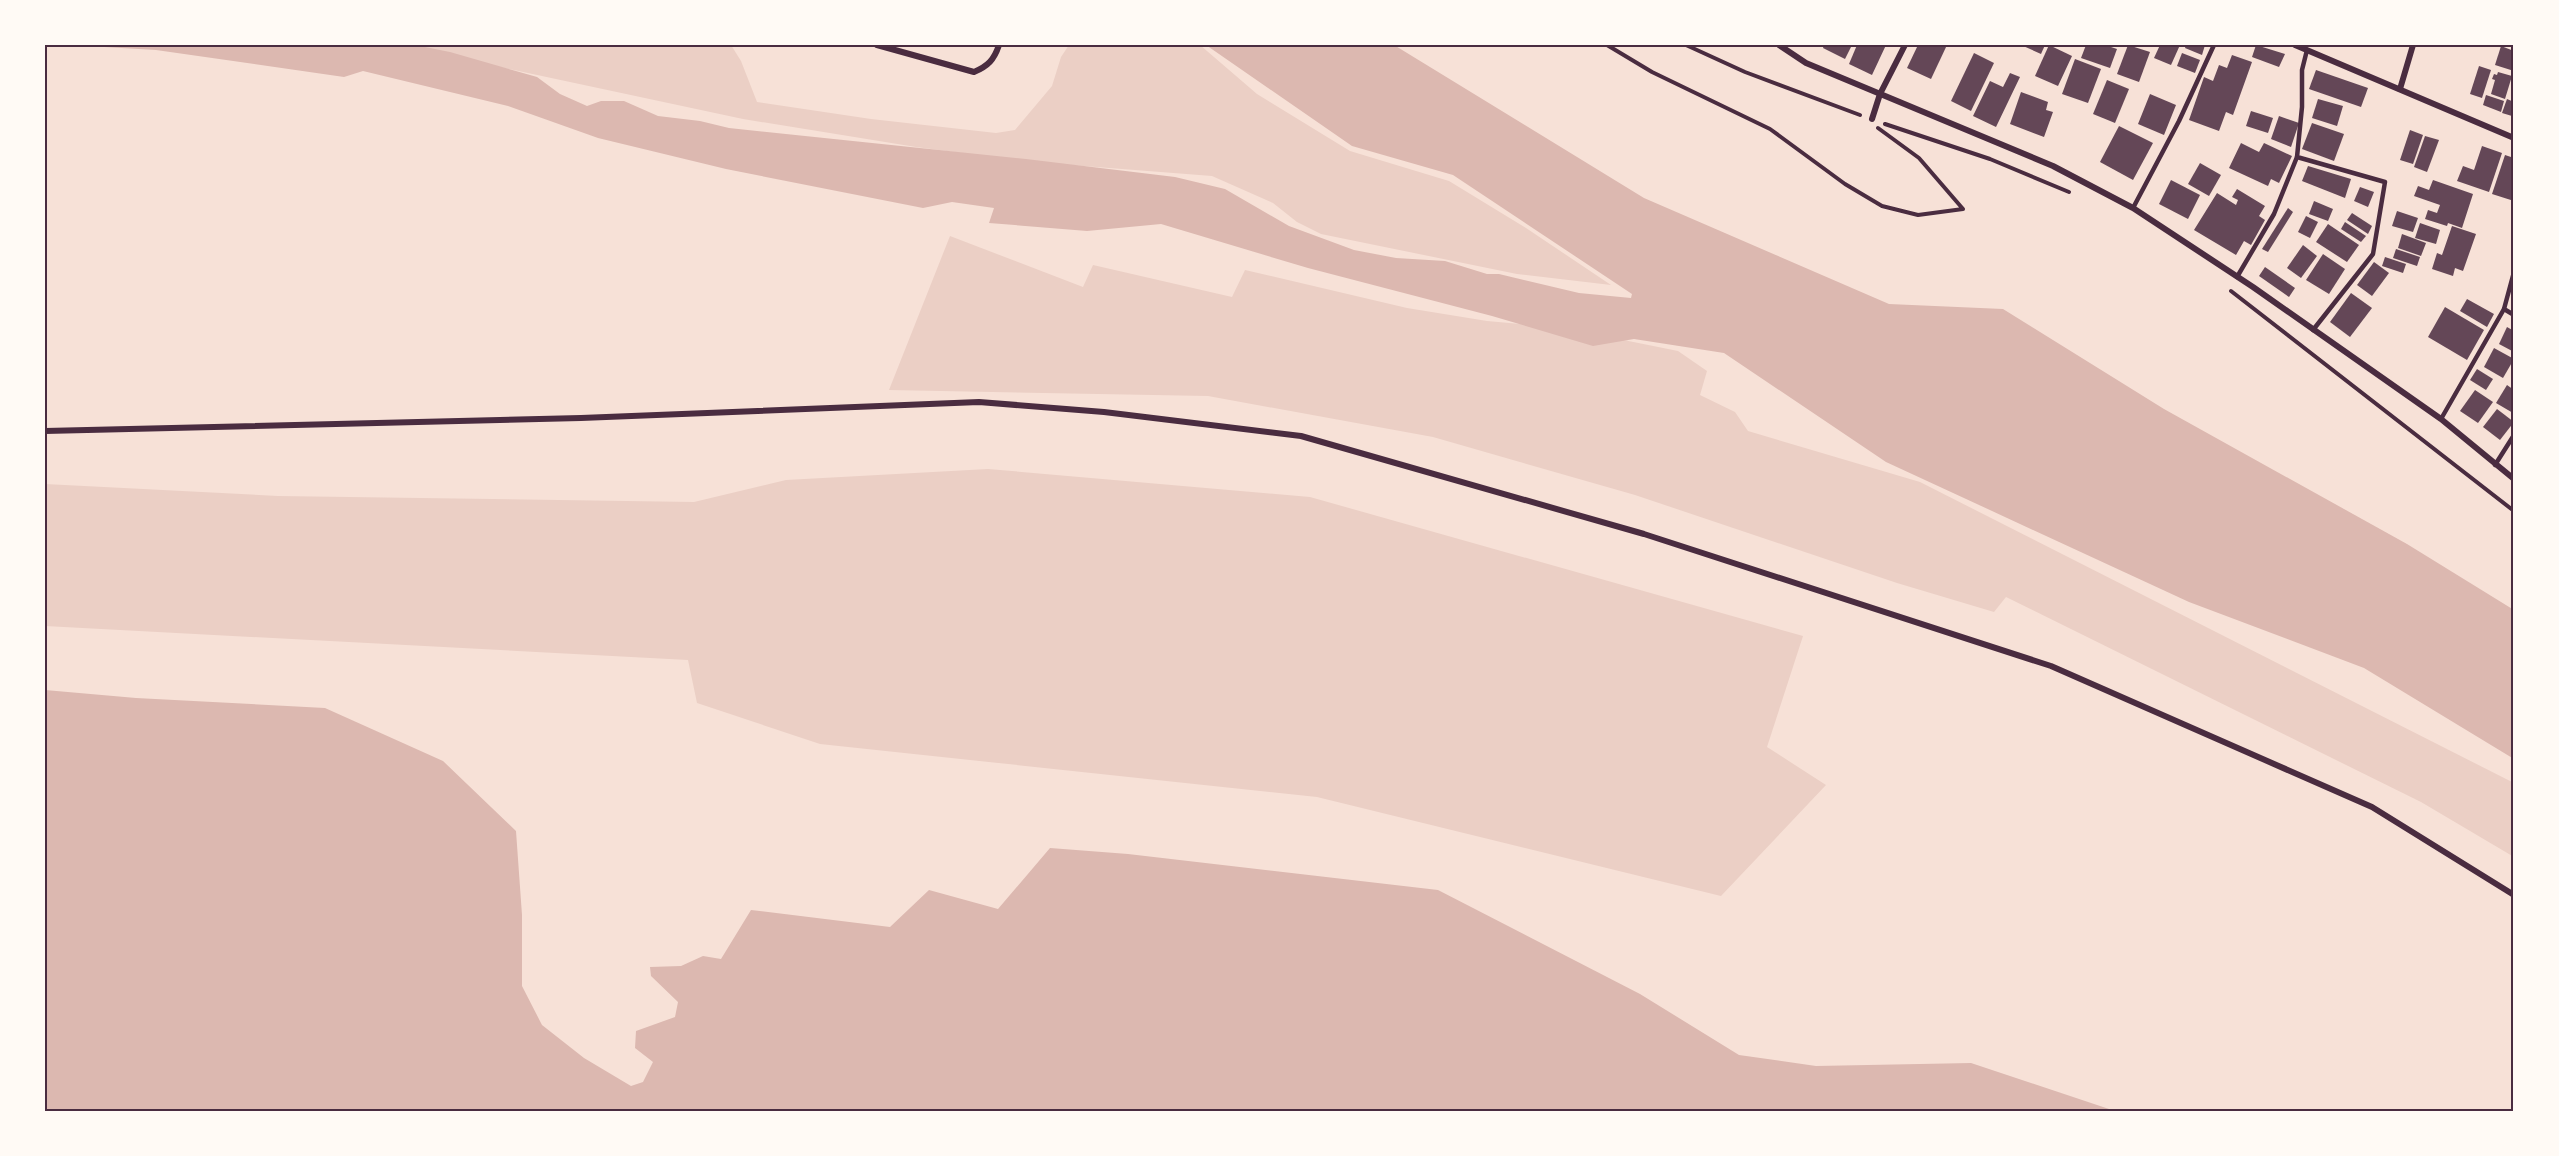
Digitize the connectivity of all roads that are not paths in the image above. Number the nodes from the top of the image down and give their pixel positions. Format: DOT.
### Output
graph roads {
  1 [pos="877,45"];
  2 [pos="999,45"];
  3 [pos="1779,45"];
  4 [pos="1905,45"];
  5 [pos="2214,45"];
  6 [pos="2295,45"];
  7 [pos="2413,45"];
  8 [pos="2307,50"];
  9 [pos="2400,89"];
  10 [pos="1880,94"];
  11 [pos="1872,119"];
  12 [pos="2514,138"];
  13 [pos="2297,157"];
  14 [pos="2133,208"];
  15 [pos="2514,272"];
  16 [pos="2237,277"];
  17 [pos="2504,309"];
  18 [pos="2514,315"];
  19 [pos="2313,330"];
  20 [pos="2441,419"];
  21 [pos="45,431"];
  22 [pos="2514,435"];
  23 [pos="2495,465"];
  24 [pos="2514,479"];
  25 [pos="2514,895"];
  1 -- 2 [label="street"];
  3 -- 10 [label="street"];
  4 -- 10 [label="street"];
  5 -- 14 [label="lane"];
  6 -- 8 [label="street"];
  7 -- 9 [label="street"];
  8 -- 9 [label="street"];
  8 -- 13 [label="lane"];
  9 -- 12 [label="street"];
  10 -- 11 [label="street"];
  10 -- 14 [label="street"];
  13 -- 16 [label="lane"];
  13 -- 19 [label="lane"];
  14 -- 16 [label="street"];
  15 -- 17 [label="lane"];
  16 -- 19 [label="street"];
  17 -- 18 [label="lane"];
  17 -- 20 [label="lane"];
  19 -- 20 [label="street"];
  20 -- 23 [label="street"];
  21 -- 25 [label="street"];
  22 -- 23 [label="lane"];
  23 -- 24 [label="street"];
}
